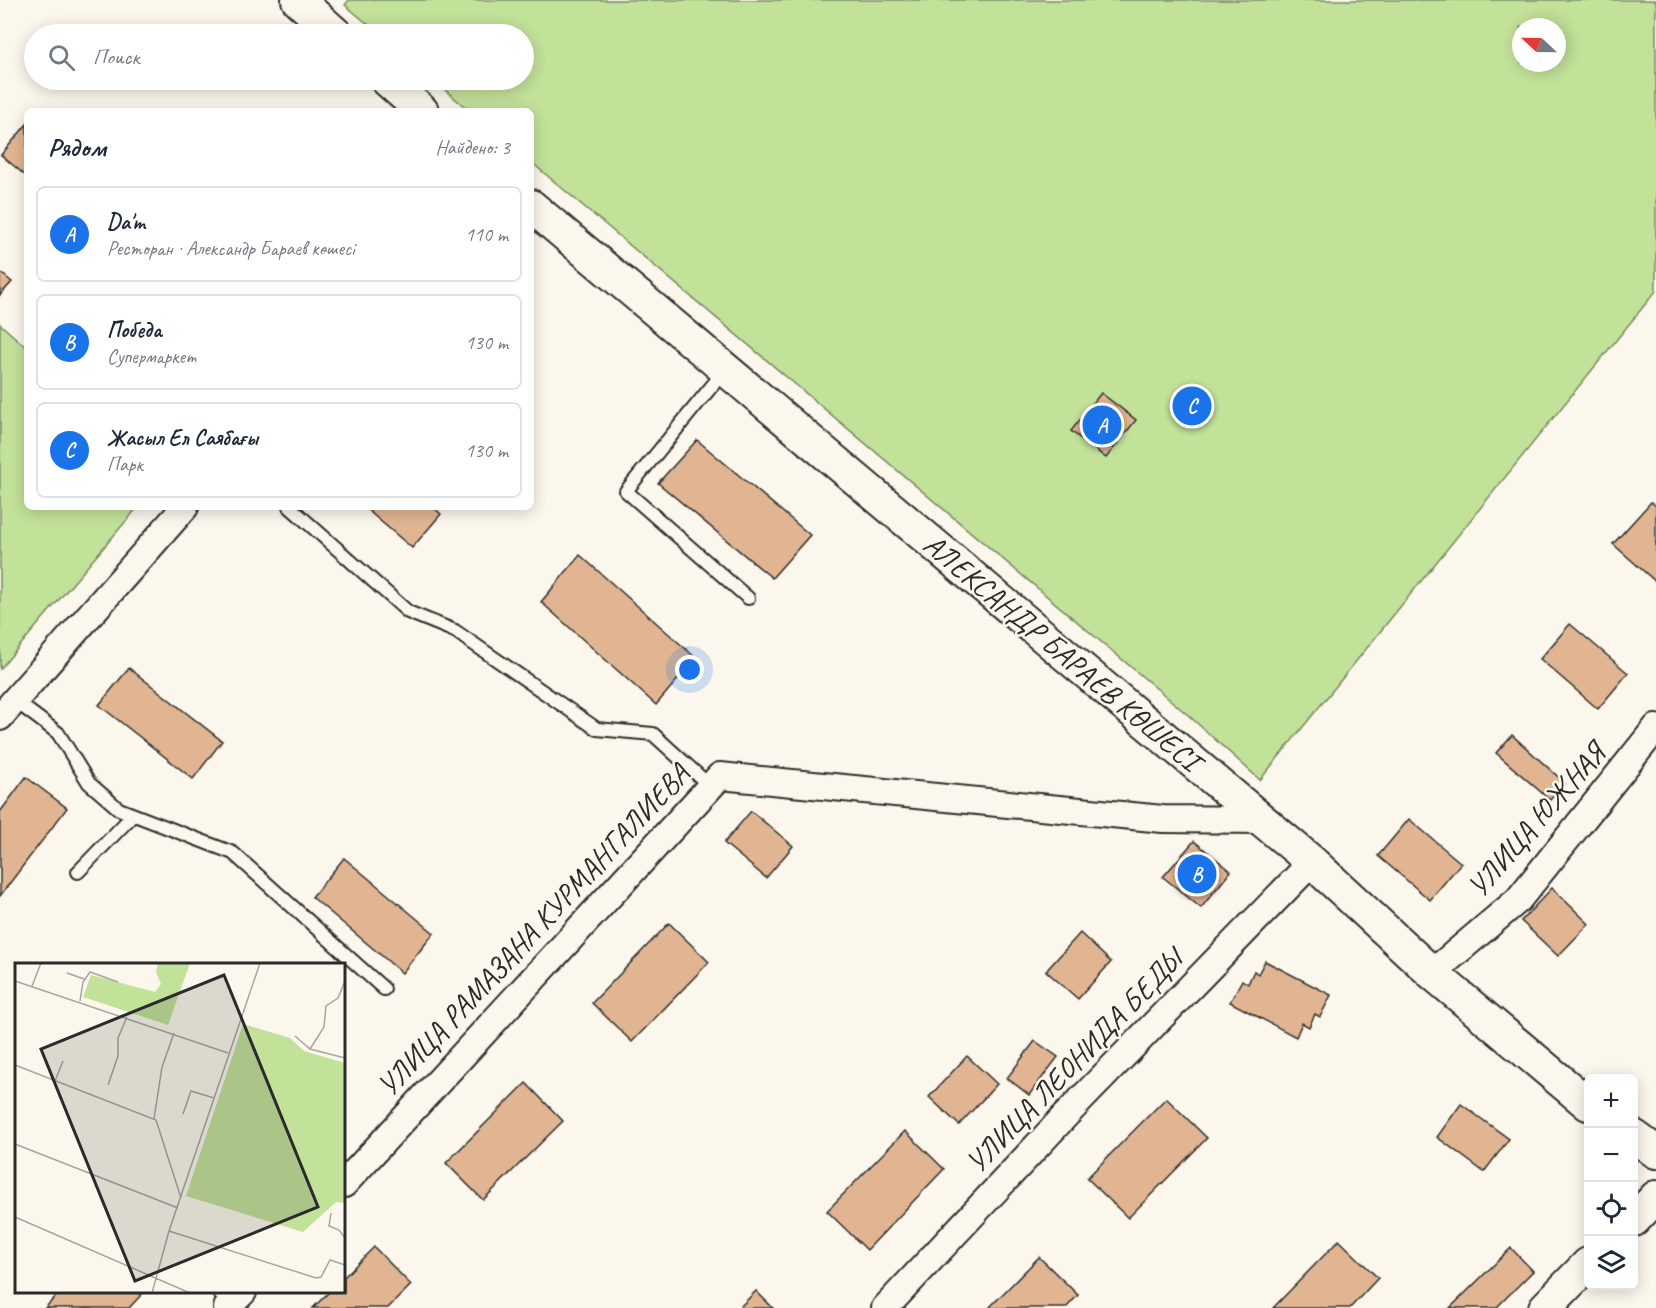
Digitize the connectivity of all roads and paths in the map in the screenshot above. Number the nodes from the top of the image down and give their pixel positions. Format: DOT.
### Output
graph roads {
  1 [pos="298,0"];
  2 [pos="325,24"];
  3 [pos="398,90"];
  4 [pos="419,108"];
  5 [pos="534,209"];
  6 [pos="726,369"];
  7 [pos="182,510"];
  8 [pos="293,510"];
  9 [pos="748,598"];
  10 [pos="7,708"];
  11 [pos="1656,728"];
  12 [pos="711,787"];
  13 [pos="133,815"];
  14 [pos="1262,820"];
  15 [pos="1312,862"];
  16 [pos="78,872"];
  17 [pos="1432,973"];
  18 [pos="384,989"];
  19 [pos="1584,1101"];
  20 [pos="1638,1139"];
  21 [pos="1656,1152"];
  22 [pos="345,1183"];
  23 [pos="1656,1197"];
  24 [pos="1638,1216"];
  25 [pos="1584,1268"];
  26 [pos="885,1308"];
  27 [pos="1545,1308"];
  1 -- 2 [label="street"];
  3 -- 4 [label="street"];
  5 -- 6 [label="street, АЛЕКСАНДР БАРАЕВ КӨШЕСІ"];
  6 -- 9 [label="lane"];
  6 -- 14 [label="street, АЛЕКСАНДР БАРАЕВ КӨШЕСІ"];
  7 -- 10 [label="street"];
  8 -- 12 [label="lane"];
  10 -- 13 [label="lane"];
  11 -- 17 [label="street, УЛИЦА ЮЖНАЯ"];
  12 -- 14 [label="street, УЛИЦА РАМАЗАНА КУРМАНГАЛИЕВА"];
  12 -- 22 [label="street, УЛИЦА РАМАЗАНА КУРМАНГАЛИЕВА"];
  13 -- 16 [label="lane"];
  13 -- 18 [label="lane"];
  14 -- 15 [label="street, АЛЕКСАНДР БАРАЕВ КӨШЕСІ"];
  15 -- 17 [label="street, АЛЕКСАНДР БАРАЕВ КӨШЕСІ"];
  15 -- 26 [label="street, УЛИЦА ЛЕОНИДА БЕДЫ"];
  17 -- 19 [label="street, АЛЕКСАНДР БАРАЕВ КӨШЕСІ"];
  20 -- 21 [label="street"];
  23 -- 24 [label="street"];
  25 -- 27 [label="street"];
}
